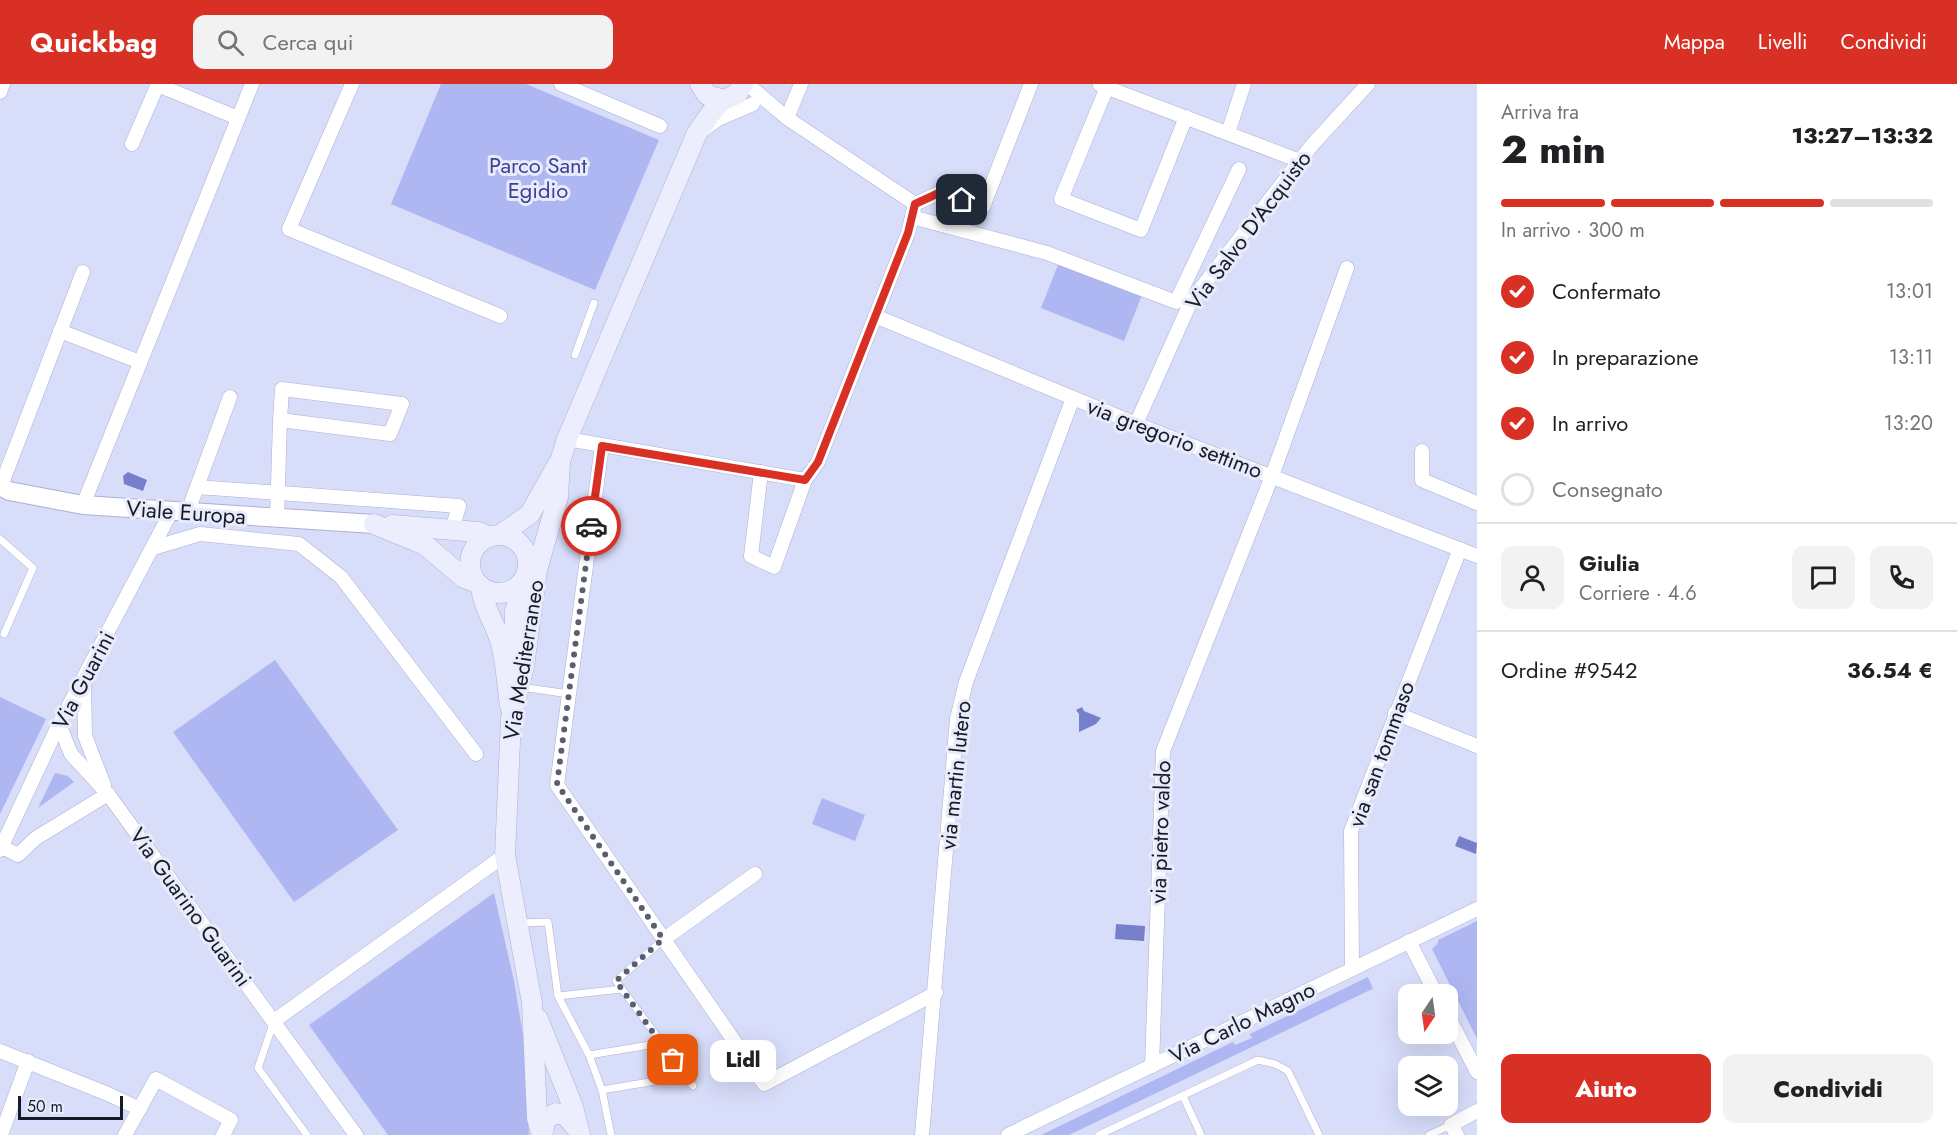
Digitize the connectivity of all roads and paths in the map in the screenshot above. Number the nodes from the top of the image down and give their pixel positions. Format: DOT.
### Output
graph roads {
  1 [pos="3,84"];
  2 [pos="158,84"];
  3 [pos="252,84"];
  4 [pos="352,84"];
  5 [pos="561,84"];
  6 [pos="801,84"];
  7 [pos="1031,84"];
  8 [pos="1244,84"];
  9 [pos="1368,84"];
  10 [pos="700,86"];
  11 [pos="1103,86"];
  12 [pos="0,92"];
  13 [pos="736,92"];
  14 [pos="753,104"];
  15 [pos="1186,117"];
  16 [pos="238,118"];
  17 [pos="787,118"];
  18 [pos="660,126"];
  19 [pos="1228,133"];
  20 [pos="697,134"];
  21 [pos="132,144"];
  22 [pos="1300,161"];
  23 [pos="1239,169"];
  24 [pos="913,211"];
  25 [pos="1347,268"];
  26 [pos="83,272"];
  27 [pos="594,303"];
  28 [pos="500,316"];
  29 [pos="875,316"];
  30 [pos="60,331"];
  31 [pos="575,355"];
  32 [pos="140,362"];
  33 [pos="231,397"];
  34 [pos="1073,398"];
  35 [pos="280,420"];
  36 [pos="1136,424"];
  37 [pos="567,439"];
  38 [pos="602,446"];
  39 [pos="1422,451"];
  40 [pos="560,462"];
  41 [pos="761,472"];
  42 [pos="1272,476"];
  43 [pos="805,480"];
  44 [pos="0,487"];
  45 [pos="197,487"];
  46 [pos="276,492"];
  47 [pos="1477,503"];
  48 [pos="83,505"];
  49 [pos="179,513"];
  50 [pos="277,518"];
  51 [pos="374,524"];
  52 [pos="452,530"];
  53 [pos="495,536"];
  54 [pos="0,539"];
  55 [pos="153,548"];
  56 [pos="1460,549"];
  57 [pos="1477,556"];
  58 [pos="527,557"];
  59 [pos="524,580"];
  60 [pos="478,584"];
  61 [pos="4,634"];
  62 [pos="85,677"];
  63 [pos="519,687"];
  64 [pos="569,694"];
  65 [pos="1395,713"];
  66 [pos="511,719"];
  67 [pos="59,724"];
  68 [pos="84,736"];
  69 [pos="1477,746"];
  70 [pos="45,754"];
  71 [pos="71,754"];
  72 [pos="476,754"];
  73 [pos="108,794"];
  74 [pos="1,848"];
  75 [pos="505,855"];
  76 [pos="755,874"];
  77 [pos="1477,909"];
  78 [pos="517,923"];
  79 [pos="663,939"];
  80 [pos="1409,941"];
  81 [pos="1352,969"];
  82 [pos="1431,984"];
  83 [pos="622,989"];
  84 [pos="936,993"];
  85 [pos="558,996"];
  86 [pos="532,1004"];
  87 [pos="274,1021"];
  88 [pos="1458,1035"];
  89 [pos="662,1043"];
  90 [pos="0,1051"];
  91 [pos="589,1055"];
  92 [pos="28,1061"];
  93 [pos="1152,1066"];
  94 [pos="1477,1072"];
  95 [pos="685,1076"];
  96 [pos="693,1086"];
  97 [pos="602,1090"];
  98 [pos="1183,1096"];
  99 [pos="140,1109"];
  100 [pos="1477,1111"];
  101 [pos="1454,1130"];
  102 [pos="579,1133"];
  103 [pos="1,1135"];
  104 [pos="125,1135"];
  105 [pos="223,1135"];
  106 [pos="307,1135"];
  107 [pos="357,1135"];
  108 [pos="542,1135"];
  109 [pos="611,1135"];
  110 [pos="922,1135"];
  111 [pos="1008,1135"];
  112 [pos="1099,1135"];
  113 [pos="1201,1135"];
  114 [pos="1319,1135"];
  115 [pos="1429,1135"];
  1 -- 12 [label="street"];
  2 -- 16 [label="street"];
  2 -- 21 [label="street"];
  3 -- 16 [label="street"];
  4 -- 28 [label="street"];
  5 -- 18 [label="street"];
  6 -- 17 [label="street"];
  7 -- 24 [label="street"];
  8 -- 19 [label="street"];
  9 -- 22 [label="street, Via Salvo D'Acquisto"];
  10 -- 13 [label="main road"];
  10 -- 20 [label="main road, Via Mediterraneo"];
  11 -- 15 [label="street"];
  11 -- 15 [label="street"];
  13 -- 14 [label="street"];
  13 -- 17 [label="street"];
  13 -- 20 [label="main road, Via Mediterraneo"];
  14 -- 17 [label="street"];
  14 -- 20 [label="street"];
  15 -- 19 [label="street"];
  16 -- 32 [label="street"];
  17 -- 24 [label="street"];
  19 -- 22 [label="street"];
  20 -- 37 [label="main road, Via Mediterraneo"];
  22 -- 36 [label="street, Via Salvo D'Acquisto"];
  23 -- 24 [label="street"];
  24 -- 29 [label="street"];
  25 -- 42 [label="street, via pietro valdo"];
  26 -- 30 [label="street"];
  27 -- 31 [label="lane"];
  29 -- 34 [label="street, via gregorio settimo"];
  29 -- 43 [label="street"];
  30 -- 32 [label="street"];
  30 -- 44 [label="street"];
  32 -- 48 [label="street"];
  33 -- 45 [label="street, Via Guarini"];
  34 -- 36 [label="street, via gregorio settimo"];
  34 -- 84 [label="street, via martin lutero"];
  35 -- 35 [label="street"];
  35 -- 46 [label="street"];
  36 -- 42 [label="street, via gregorio settimo"];
  37 -- 38 [label="street"];
  37 -- 40 [label="main road, Via Mediterraneo"];
  38 -- 41 [label="street"];
  38 -- 64 [label="street"];
  39 -- 47 [label="street"];
  40 -- 53 [label="main road, Via Mediterraneo"];
  40 -- 58 [label="main road, Via Mediterraneo"];
  40 -- 63 [label="main road, Via Mediterraneo"];
  41 -- 43 [label="street"];
  41 -- 43 [label="street"];
  42 -- 56 [label="street, via gregorio settimo"];
  42 -- 93 [label="street, via pietro valdo"];
  44 -- 48 [label="street, Viale Europa"];
  45 -- 46 [label="street"];
  45 -- 49 [label="street, Via Guarini"];
  46 -- 50 [label="street"];
  46 -- 52 [label="street"];
  48 -- 49 [label="street, Viale Europa"];
  49 -- 50 [label="street, Viale Europa"];
  49 -- 55 [label="street, Via Guarini"];
  50 -- 51 [label="street, Viale Europa"];
  51 -- 52 [label="main road"];
  51 -- 60 [label="main road"];
  52 -- 53 [label="main road"];
  53 -- 58 [label="main road"];
  53 -- 60 [label="main road"];
  54 -- 61 [label="lane"];
  55 -- 62 [label="street, Via Guarini"];
  55 -- 72 [label="street"];
  56 -- 57 [label="street, via gregorio settimo"];
  56 -- 65 [label="street, via san tommaso"];
  58 -- 59 [label="main road"];
  59 -- 60 [label="main road"];
  59 -- 66 [label="main road"];
  60 -- 66 [label="main road"];
  62 -- 67 [label="street, Via Guarini"];
  62 -- 68 [label="street, Via Guarino Guarini"];
  63 -- 64 [label="lane"];
  63 -- 66 [label="main road, Via Mediterraneo"];
  64 -- 79 [label="street"];
  65 -- 69 [label="street"];
  65 -- 81 [label="street, via san tommaso"];
  66 -- 75 [label="main road, Via Mediterraneo"];
  67 -- 68 [label="street"];
  67 -- 70 [label="street, Via Guarini"];
  67 -- 71 [label="street, Via Guarino Guarini"];
  68 -- 73 [label="street, Via Guarino Guarini"];
  70 -- 71 [label="street"];
  70 -- 74 [label="street, Via Guarini"];
  71 -- 73 [label="street, Via Guarino Guarini"];
  73 -- 74 [label="street"];
  73 -- 87 [label="street, Via Guarino Guarini"];
  75 -- 78 [label="main road, Via Mediterraneo"];
  75 -- 87 [label="street"];
  76 -- 79 [label="street"];
  77 -- 80 [label="street, Via Carlo Magno"];
  78 -- 85 [label="lane"];
  78 -- 86 [label="main road, Via Mediterraneo"];
  79 -- 83 [label="lane"];
  79 -- 84 [label="street"];
  80 -- 81 [label="street, Via Carlo Magno"];
  80 -- 82 [label="street"];
  81 -- 93 [label="street, Via Carlo Magno"];
  83 -- 85 [label="lane"];
  83 -- 89 [label="lane"];
  84 -- 110 [label="street, via martin lutero"];
  85 -- 91 [label="lane"];
  86 -- 102 [label="main road"];
  86 -- 108 [label="main road"];
  87 -- 106 [label="lane"];
  87 -- 107 [label="street, Via Guarino Guarini"];
  88 -- 94 [label="street"];
  89 -- 91 [label="lane"];
  89 -- 95 [label="lane"];
  90 -- 92 [label="street"];
  91 -- 97 [label="lane"];
  92 -- 99 [label="street"];
  92 -- 103 [label="street"];
  93 -- 111 [label="street, Via Carlo Magno"];
  95 -- 96 [label="lane"];
  95 -- 97 [label="lane"];
  97 -- 109 [label="lane"];
  98 -- 112 [label="lane"];
  98 -- 113 [label="lane"];
  98 -- 114 [label="lane"];
  99 -- 104 [label="street"];
  99 -- 105 [label="street"];
  100 -- 101 [label="street"];
  101 -- 115 [label="lane"];
  102 -- 108 [label="main road"];
}
